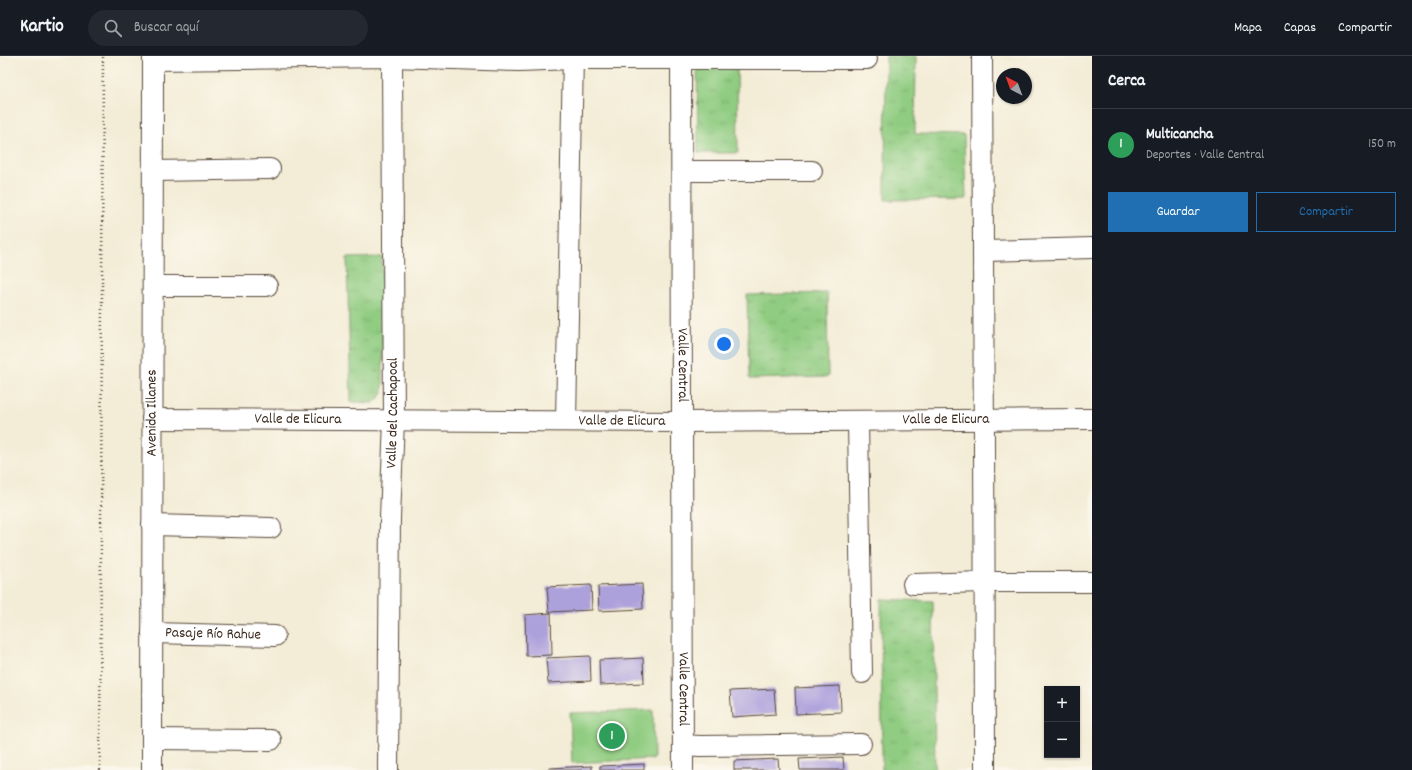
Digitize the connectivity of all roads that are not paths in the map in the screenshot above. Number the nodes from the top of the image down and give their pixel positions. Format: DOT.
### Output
graph roads {
  1 [pos="982,56"];
  2 [pos="392,57"];
  3 [pos="153,58"];
  4 [pos="573,58"];
  5 [pos="681,58"];
  6 [pos="867,59"];
  7 [pos="270,169"];
  8 [pos="682,171"];
  9 [pos="812,171"];
  10 [pos="153,172"];
  11 [pos="1092,248"];
  12 [pos="985,251"];
  13 [pos="153,286"];
  14 [pos="267,286"];
  15 [pos="152,419"];
  16 [pos="1092,419"];
  17 [pos="858,420"];
  18 [pos="984,420"];
  19 [pos="394,421"];
  20 [pos="566,421"];
  21 [pos="682,422"];
  22 [pos="152,525"];
  23 [pos="271,528"];
  24 [pos="984,582"];
  25 [pos="1092,582"];
  26 [pos="913,584"];
  27 [pos="152,633"];
  28 [pos="274,636"];
  29 [pos="862,673"];
  30 [pos="152,739"];
  31 [pos="271,740"];
  32 [pos="861,744"];
  33 [pos="683,745"];
  34 [pos="152,770"];
  35 [pos="388,770"];
  36 [pos="683,770"];
  37 [pos="984,770"];
  1 -- 12 [label="street"];
  2 -- 3 [label="street"];
  2 -- 4 [label="street"];
  2 -- 19 [label="street, Valle del Cachapoal"];
  3 -- 10 [label="street, Avenida Illanes"];
  4 -- 5 [label="street"];
  4 -- 20 [label="street"];
  5 -- 6 [label="street"];
  5 -- 8 [label="street, Valle Central"];
  7 -- 10 [label="street"];
  8 -- 9 [label="street"];
  8 -- 21 [label="street, Valle Central"];
  10 -- 13 [label="street, Avenida Illanes"];
  11 -- 12 [label="street"];
  12 -- 18 [label="street"];
  13 -- 14 [label="street"];
  13 -- 15 [label="street, Avenida Illanes"];
  15 -- 19 [label="street, Valle de Elicura"];
  15 -- 22 [label="street, Avenida Illanes"];
  16 -- 18 [label="street, Valle de Elicura"];
  17 -- 18 [label="street, Valle de Elicura"];
  17 -- 21 [label="street, Valle de Elicura"];
  17 -- 29 [label="street"];
  18 -- 24 [label="street"];
  19 -- 20 [label="street, Valle de Elicura"];
  19 -- 35 [label="street, Valle del Cachapoal"];
  20 -- 21 [label="street, Valle de Elicura"];
  21 -- 33 [label="street, Valle Central"];
  22 -- 23 [label="street"];
  22 -- 27 [label="street, Avenida Illanes"];
  24 -- 25 [label="street"];
  24 -- 26 [label="street"];
  24 -- 37 [label="street"];
  27 -- 28 [label="street, Pasaje Río Rahue"];
  27 -- 30 [label="street, Avenida Illanes"];
  30 -- 31 [label="street"];
  30 -- 34 [label="street, Avenida Illanes"];
  32 -- 33 [label="street"];
  33 -- 36 [label="street, Valle Central"];
}
